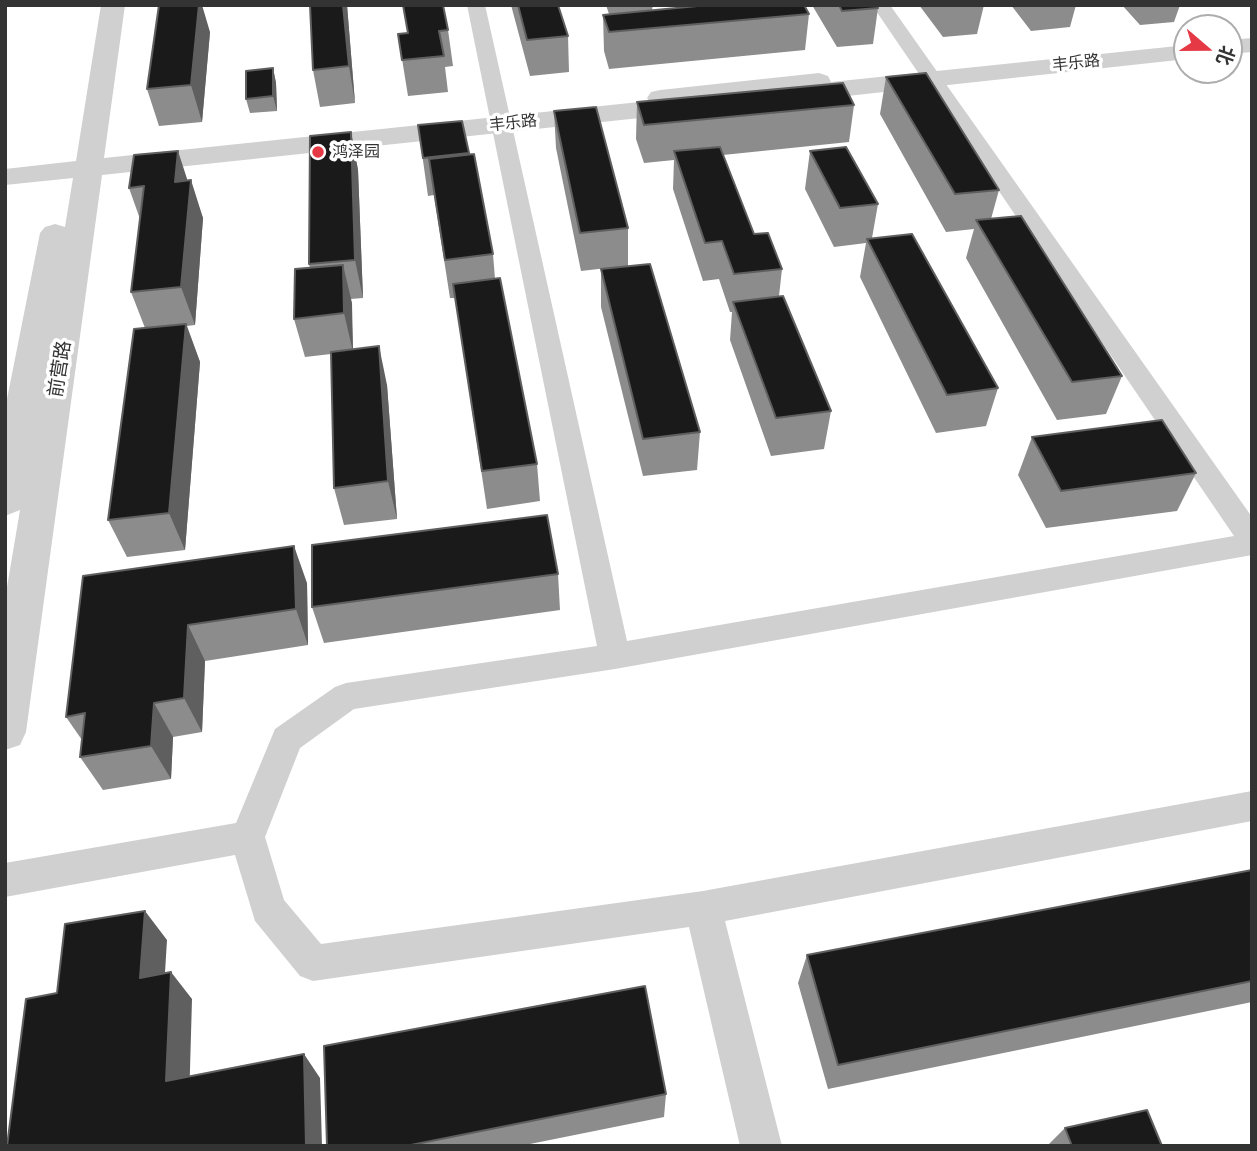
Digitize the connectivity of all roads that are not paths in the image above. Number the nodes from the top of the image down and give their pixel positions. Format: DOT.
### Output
graph roads {
  1 [pos="94,5"];
  2 [pos="113,5"];
  3 [pos="476,5"];
  4 [pos="881,5"];
  5 [pos="1173,45"];
  6 [pos="1173,53"];
  7 [pos="928,74"];
  8 [pos="501,120"];
  9 [pos="83,156"];
  10 [pos="5,168"];
  11 [pos="5,177"];
  12 [pos="5,503"];
  13 [pos="1252,542"];
  14 [pos="615,656"];
  15 [pos="5,732"];
  16 [pos="1252,806"];
  17 [pos="248,837"];
  18 [pos="5,880"];
  19 [pos="703,908"];
  20 [pos="761,1146"];
  1 -- 9 [label="street, 前营路"];
  2 -- 9 [label="street, 前营路"];
  3 -- 8 [label="street"];
  4 -- 7 [label="street"];
  5 -- 7 [label="street, 丰乐路"];
  6 -- 7 [label="street, 丰乐路"];
  7 -- 8 [label="street, 丰乐路"];
  7 -- 13 [label="street"];
  8 -- 9 [label="street, 丰乐路"];
  8 -- 14 [label="street"];
  9 -- 10 [label="street, 丰乐路"];
  9 -- 11 [label="street, 丰乐路"];
  9 -- 12 [label="street, 前营路"];
  9 -- 15 [label="street, 前营路"];
  13 -- 14 [label="street"];
  14 -- 17 [label="street"];
  16 -- 19 [label="street"];
  17 -- 18 [label="street"];
  17 -- 19 [label="street"];
  19 -- 20 [label="street"];
}
